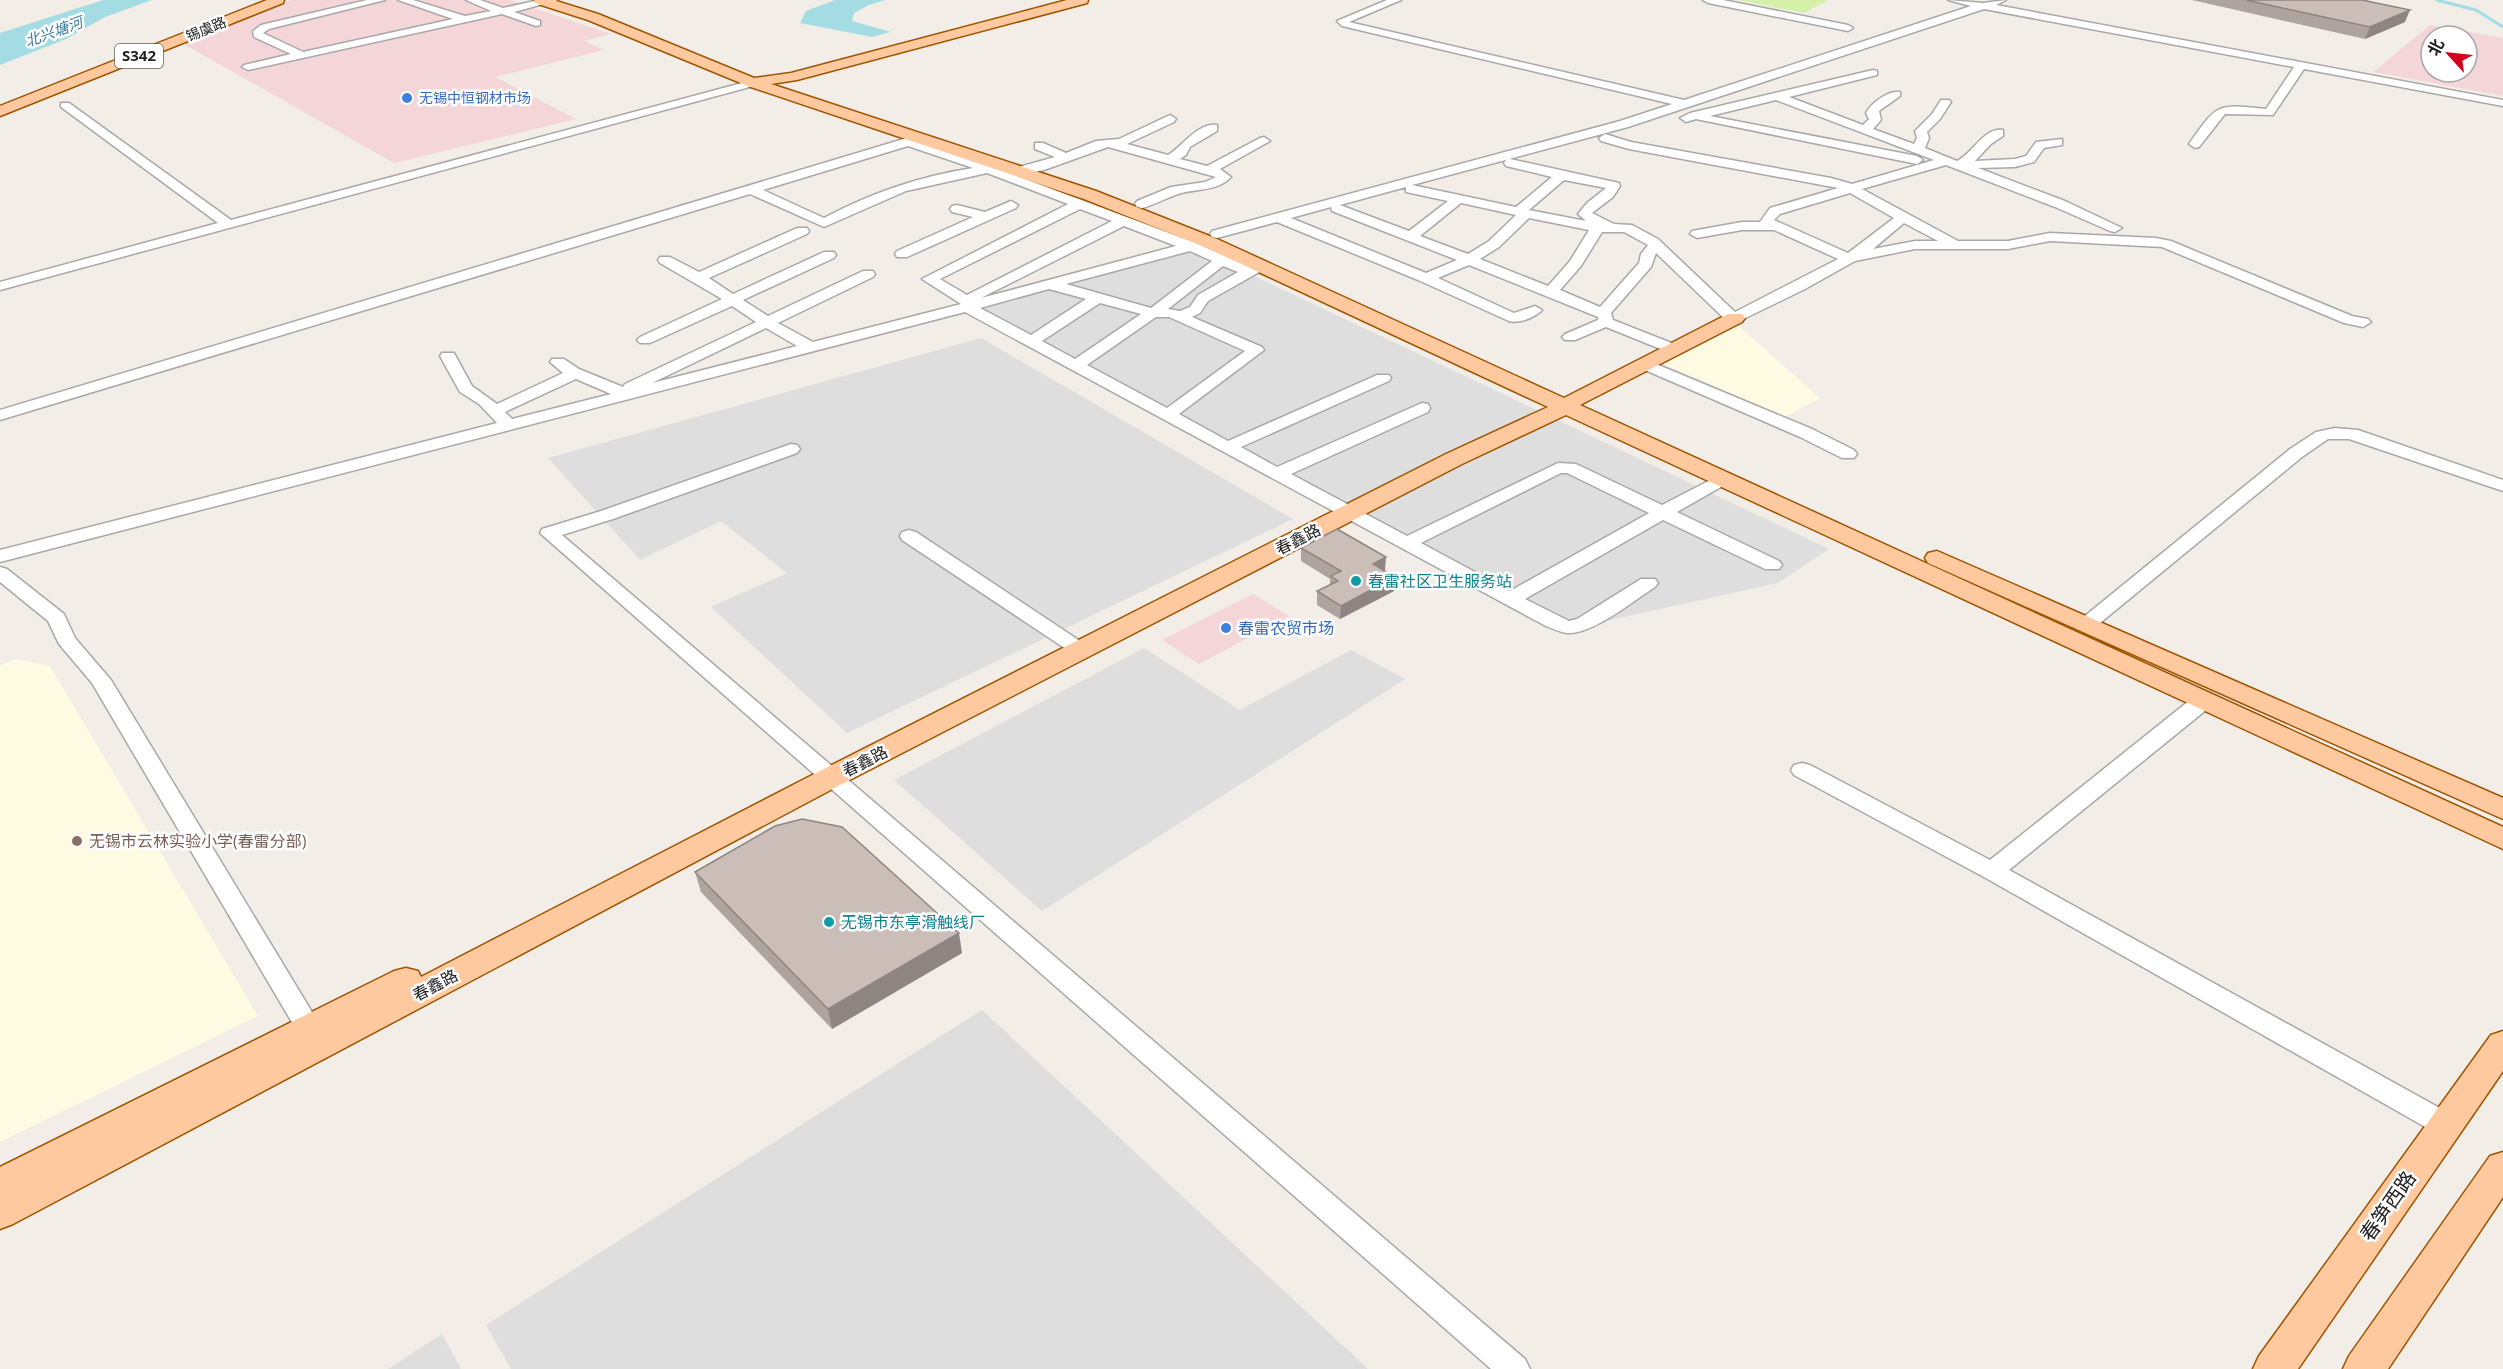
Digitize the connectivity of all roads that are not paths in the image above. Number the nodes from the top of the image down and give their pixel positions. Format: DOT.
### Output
graph roads {
  1 [pos="254,0"];
  2 [pos="278,0"];
  3 [pos="380,0"];
  4 [pos="403,0"];
  5 [pos="471,0"];
  6 [pos="550,0"];
  7 [pos="1052,0"];
  8 [pos="1082,0"];
  9 [pos="1396,0"];
  10 [pos="1708,0"];
  11 [pos="1953,0"];
  12 [pos="2001,0"];
  13 [pos="1984,6"];
  14 [pos="506,11"];
  15 [pos="465,19"];
  16 [pos="536,23"];
  17 [pos="1848,28"];
  18 [pos="667,32"];
  19 [pos="301,55"];
  20 [pos="2301,65"];
  21 [pos="248,67"];
  22 [pos="1873,73"];
  23 [pos="772,75"];
  24 [pos="1896,94"];
  25 [pos="1776,96"];
  26 [pos="0,100"];
  27 [pos="1945,102"];
  28 [pos="2503,103"];
  29 [pos="1686,104"];
  30 [pos="65,105"];
  31 [pos="0,111"];
  32 [pos="1664,111"];
  33 [pos="1694,115"];
  34 [pos="1170,119"];
  35 [pos="1213,128"];
  36 [pos="1865,129"];
  37 [pos="1999,133"];
  38 [pos="1133,136"];
  39 [pos="1605,138"];
  40 [pos="914,140"];
  41 [pos="1264,141"];
  42 [pos="2058,142"];
  43 [pos="1107,143"];
  44 [pos="2195,144"];
  45 [pos="1918,150"];
  46 [pos="1065,157"];
  47 [pos="1169,160"];
  48 [pos="1030,162"];
  49 [pos="1510,163"];
  50 [pos="1946,163"];
  51 [pos="990,170"];
  52 [pos="1209,170"];
  53 [pos="1562,176"];
  54 [pos="1850,188"];
  55 [pos="751,189"];
  56 [pos="1411,189"];
  57 [pos="1458,199"];
  58 [pos="1079,204"];
  59 [pos="1142,204"];
  60 [pos="1011,205"];
  61 [pos="1337,208"];
  62 [pos="957,209"];
  63 [pos="1522,213"];
  64 [pos="985,216"];
  65 [pos="1903,217"];
  66 [pos="1285,220"];
  67 [pos="1124,221"];
  68 [pos="971,222"];
  69 [pos="228,224"];
  70 [pos="1774,226"];
  71 [pos="1616,227"];
  72 [pos="1598,228"];
  73 [pos="2115,228"];
  74 [pos="802,231"];
  75 [pos="1217,234"];
  76 [pos="1697,234"];
  77 [pos="1015,235"];
  78 [pos="1163,236"];
  79 [pos="1364,236"];
  80 [pos="1410,237"];
  81 [pos="1341,243"];
  82 [pos="1425,243"];
  83 [pos="1955,243"];
  84 [pos="1655,244"];
  85 [pos="1191,246"];
  86 [pos="902,254"];
  87 [pos="829,255"];
  88 [pos="1847,258"];
  89 [pos="665,260"];
  90 [pos="1222,260"];
  91 [pos="1382,260"];
  92 [pos="1469,260"];
  93 [pos="1105,270"];
  94 [pos="1256,270"];
  95 [pos="868,274"];
  96 [pos="700,277"];
  97 [pos="1426,278"];
  98 [pos="1052,285"];
  99 [pos="0,286"];
  100 [pos="1550,292"];
  101 [pos="1098,298"];
  102 [pos="731,299"];
  103 [pos="969,304"];
  104 [pos="1535,310"];
  105 [pos="1153,313"];
  106 [pos="1740,316"];
  107 [pos="1180,317"];
  108 [pos="1604,318"];
  109 [pos="767,322"];
  110 [pos="2363,322"];
  111 [pos="1569,337"];
  112 [pos="645,340"];
  113 [pos="1031,342"];
  114 [pos="811,347"];
  115 [pos="1673,349"];
  116 [pos="448,356"];
  117 [pos="558,363"];
  118 [pos="1644,364"];
  119 [pos="1075,366"];
  120 [pos="576,374"];
  121 [pos="1383,378"];
  122 [pos="626,394"];
  123 [pos="1568,403"];
  124 [pos="1422,408"];
  125 [pos="494,411"];
  126 [pos="1168,414"];
  127 [pos="0,415"];
  128 [pos="508,425"];
  129 [pos="1228,447"];
  130 [pos="791,449"];
  131 [pos="1848,454"];
  132 [pos="1278,473"];
  133 [pos="1722,479"];
  134 [pos="2503,486"];
  135 [pos="1344,509"];
  136 [pos="1662,512"];
  137 [pos="909,536"];
  138 [pos="1407,543"];
  139 [pos="0,556"];
  140 [pos="1772,565"];
  141 [pos="0,573"];
  142 [pos="1648,583"];
  143 [pos="1510,599"];
  144 [pos="2086,624"];
  145 [pos="1077,648"];
  146 [pos="2203,700"];
  147 [pos="1802,770"];
  148 [pos="825,774"];
  149 [pos="2503,809"];
  150 [pos="2503,839"];
  151 [pos="1992,872"];
  152 [pos="309,1029"];
  153 [pos="2503,1044"];
  154 [pos="2446,1125"];
  155 [pos="2503,1167"];
  156 [pos="0,1185"];
  157 [pos="0,1212"];
  158 [pos="1514,1369"];
  159 [pos="2274,1369"];
  160 [pos="2364,1369"];
  1 -- 26 [label="main road, 锡虞路 / S342"];
  2 -- 31 [label="main road, 锡虞路 / S342"];
  3 -- 19 [label="street"];
  4 -- 15 [label="street"];
  5 -- 14 [label="street"];
  6 -- 14 [label="street"];
  6 -- 18 [label="main road"];
  6 -- 23 [label="main road"];
  7 -- 23 [label="main road"];
  8 -- 23 [label="main road"];
  9 -- 29 [label="street"];
  10 -- 17 [label="street"];
  11 -- 13 [label="street"];
  12 -- 13 [label="street"];
  13 -- 20 [label="street"];
  13 -- 29 [label="street"];
  14 -- 15 [label="street"];
  14 -- 16 [label="street"];
  15 -- 19 [label="street"];
  19 -- 21 [label="street"];
  20 -- 28 [label="street"];
  20 -- 44 [label="street"];
  22 -- 25 [label="street"];
  23 -- 40 [label="main road"];
  23 -- 48 [label="main road"];
  23 -- 69 [label="street"];
  24 -- 36 [label="street"];
  25 -- 33 [label="street"];
  25 -- 36 [label="street"];
  27 -- 45 [label="street"];
  29 -- 32 [label="street"];
  30 -- 69 [label="street"];
  32 -- 33 [label="street"];
  32 -- 66 [label="street"];
  33 -- 39 [label="street"];
  33 -- 50 [label="street"];
  34 -- 38 [label="street"];
  35 -- 47 [label="street"];
  36 -- 45 [label="street"];
  37 -- 50 [label="street"];
  38 -- 43 [label="street"];
  38 -- 48 [label="street"];
  39 -- 49 [label="street"];
  39 -- 54 [label="street"];
  40 -- 48 [label="main road"];
  40 -- 51 [label="street"];
  40 -- 55 [label="street"];
  41 -- 52 [label="street"];
  42 -- 50 [label="street"];
  43 -- 46 [label="street"];
  43 -- 47 [label="street"];
  45 -- 50 [label="street"];
  46 -- 48 [label="street"];
  46 -- 48 [label="street"];
  47 -- 52 [label="street"];
  48 -- 51 [label="street"];
  48 -- 58 [label="street"];
  48 -- 59 [label="main road"];
  48 -- 94 [label="main road"];
  49 -- 53 [label="street"];
  49 -- 56 [label="street"];
  50 -- 54 [label="street"];
  50 -- 73 [label="street"];
  51 -- 55 [label="street"];
  52 -- 59 [label="street"];
  53 -- 63 [label="street"];
  53 -- 71 [label="street"];
  54 -- 65 [label="street"];
  54 -- 70 [label="street"];
  55 -- 127 [label="street"];
  56 -- 57 [label="street"];
  56 -- 61 [label="street"];
  57 -- 63 [label="street"];
  57 -- 80 [label="street"];
  58 -- 67 [label="street"];
  58 -- 77 [label="street"];
  59 -- 75 [label="main road"];
  60 -- 64 [label="street"];
  61 -- 66 [label="street"];
  61 -- 80 [label="street"];
  62 -- 64 [label="street"];
  63 -- 72 [label="street"];
  63 -- 92 [label="street"];
  64 -- 68 [label="street"];
  65 -- 83 [label="street"];
  65 -- 88 [label="street"];
  66 -- 75 [label="street"];
  66 -- 81 [label="street"];
  67 -- 78 [label="street"];
  67 -- 103 [label="street"];
  68 -- 77 [label="street"];
  68 -- 86 [label="street"];
  69 -- 99 [label="street"];
  70 -- 76 [label="street"];
  70 -- 88 [label="street"];
  71 -- 72 [label="street"];
  71 -- 84 [label="street"];
  72 -- 100 [label="street"];
  74 -- 96 [label="street"];
  75 -- 123 [label="main road"];
  77 -- 103 [label="street"];
  78 -- 85 [label="street"];
  78 -- 93 [label="street"];
  79 -- 81 [label="street"];
  80 -- 82 [label="street"];
  81 -- 91 [label="street"];
  82 -- 91 [label="street"];
  82 -- 92 [label="street"];
  83 -- 88 [label="street"];
  83 -- 110 [label="street"];
  84 -- 106 [label="street"];
  84 -- 108 [label="street"];
  85 -- 90 [label="street"];
  85 -- 93 [label="street"];
  87 -- 102 [label="street"];
  88 -- 106 [label="street"];
  89 -- 96 [label="street"];
  90 -- 94 [label="street"];
  90 -- 105 [label="street"];
  91 -- 97 [label="street"];
  92 -- 97 [label="street"];
  92 -- 100 [label="street"];
  93 -- 98 [label="street"];
  94 -- 107 [label="street"];
  94 -- 123 [label="main road"];
  95 -- 109 [label="street"];
  96 -- 102 [label="street"];
  97 -- 104 [label="street"];
  98 -- 101 [label="street"];
  98 -- 103 [label="street"];
  100 -- 108 [label="street"];
  101 -- 105 [label="street"];
  101 -- 113 [label="street"];
  102 -- 109 [label="street"];
  102 -- 112 [label="street"];
  103 -- 113 [label="street"];
  103 -- 114 [label="street"];
  105 -- 107 [label="street"];
  105 -- 119 [label="street"];
  106 -- 115 [label="main road, 春鑫路"];
  107 -- 126 [label="street"];
  108 -- 111 [label="street"];
  108 -- 115 [label="street"];
  109 -- 114 [label="street"];
  109 -- 122 [label="street"];
  113 -- 119 [label="street"];
  114 -- 122 [label="street"];
  115 -- 118 [label="main road, 春鑫路"];
  116 -- 125 [label="street"];
  117 -- 120 [label="street"];
  118 -- 123 [label="main road, 春鑫路"];
  118 -- 131 [label="street"];
  119 -- 126 [label="street"];
  120 -- 122 [label="street"];
  120 -- 125 [label="street"];
  121 -- 129 [label="street"];
  122 -- 128 [label="street"];
  123 -- 133 [label="main road"];
  123 -- 135 [label="main road, 春鑫路"];
  123 -- 144 [label="main road"];
  124 -- 132 [label="street"];
  125 -- 128 [label="street"];
  126 -- 129 [label="street"];
  128 -- 139 [label="street"];
  129 -- 132 [label="street"];
  130 -- 148 [label="street"];
  132 -- 135 [label="street"];
  133 -- 136 [label="street"];
  133 -- 146 [label="main road"];
  134 -- 144 [label="street"];
  135 -- 138 [label="street"];
  135 -- 145 [label="main road, 春鑫路"];
  136 -- 138 [label="street"];
  136 -- 140 [label="street"];
  136 -- 143 [label="street"];
  137 -- 145 [label="street"];
  138 -- 143 [label="street"];
  141 -- 152 [label="street"];
  142 -- 143 [label="street"];
  144 -- 149 [label="main road"];
  145 -- 148 [label="main road, 春鑫路"];
  146 -- 150 [label="main road"];
  146 -- 151 [label="street"];
  147 -- 151 [label="street"];
  148 -- 152 [label="main road, 春鑫路"];
  148 -- 157 [label="main road, 春鑫路"];
  148 -- 158 [label="street"];
  151 -- 154 [label="street"];
  152 -- 156 [label="main road, 春鑫路"];
  153 -- 154 [label="main road, 春笋西路"];
  154 -- 159 [label="main road, 春笋西路"];
  155 -- 160 [label="main road"];
}
